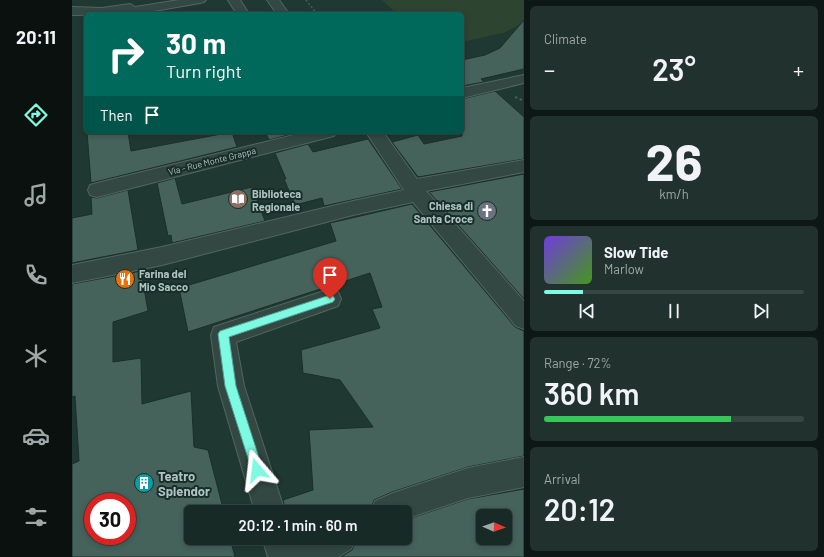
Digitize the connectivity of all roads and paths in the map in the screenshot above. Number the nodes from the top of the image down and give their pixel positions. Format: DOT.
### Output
graph roads {
  1 [pos="200,0"];
  2 [pos="235,0"];
  3 [pos="273,0"];
  4 [pos="306,0"];
  5 [pos="147,9"];
  6 [pos="72,11"];
  7 [pos="128,12"];
  8 [pos="241,12"];
  9 [pos="282,12"];
  10 [pos="315,12"];
  11 [pos="84,19"];
  12 [pos="72,22"];
  13 [pos="524,79"];
  14 [pos="464,93"];
  15 [pos="312,134"];
  16 [pos="375,134"];
  17 [pos="524,166"];
  18 [pos="97,190"];
  19 [pos="414,190"];
  20 [pos="72,274"];
  21 [pos="330,299"];
  22 [pos="524,318"];
  23 [pos="524,472"];
  24 [pos="268,505"];
  25 [pos="402,505"];
  26 [pos="280,545"];
  27 [pos="327,545"];
  28 [pos="284,557"];
  29 [pos="306,557"];
  1 -- 5 [label="street"];
  2 -- 8 [label="street"];
  3 -- 9 [label="street"];
  4 -- 10 [label="path"];
  5 -- 6 [label="street"];
  5 -- 7 [label="street"];
  11 -- 12 [label="street"];
  13 -- 14 [label="street"];
  15 -- 18 [label="street, Via - Rue Monte Grappa"];
  16 -- 19 [label="street"];
  17 -- 19 [label="street"];
  19 -- 20 [label="street"];
  19 -- 22 [label="street"];
  21 -- 24 [label="street"];
  23 -- 25 [label="street"];
  26 -- 28 [label="street"];
  27 -- 29 [label="street"];
}
